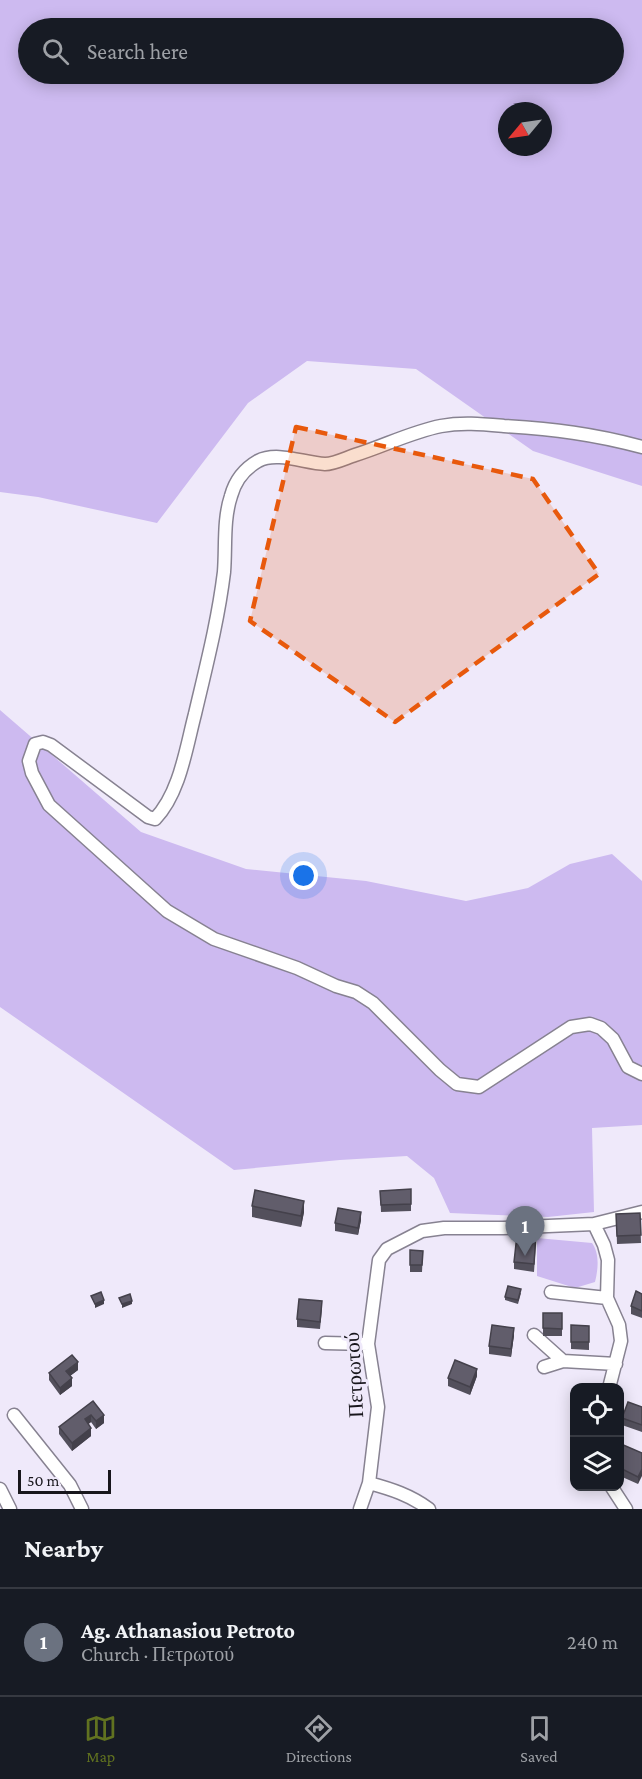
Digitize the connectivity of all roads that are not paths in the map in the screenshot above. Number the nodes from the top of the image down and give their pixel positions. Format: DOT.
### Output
graph roads {
  1 [pos="642,447"];
  2 [pos="642,1074"];
  3 [pos="642,1212"];
  4 [pos="594,1224"];
  5 [pos="551,1292"];
  6 [pos="607,1298"];
  7 [pos="534,1335"];
  8 [pos="325,1343"];
  9 [pos="368,1344"];
  10 [pos="563,1361"];
  11 [pos="616,1364"];
  12 [pos="544,1368"];
  13 [pos="610,1383"];
  14 [pos="14,1414"];
  15 [pos="369,1483"];
  16 [pos="0,1489"];
  17 [pos="614,1491"];
  18 [pos="10,1509"];
  19 [pos="82,1509"];
  20 [pos="360,1509"];
  21 [pos="429,1509"];
  22 [pos="626,1509"];
  1 -- 2 [label="street"];
  3 -- 4 [label="street, Πετρωτού"];
  4 -- 6 [label="street"];
  4 -- 9 [label="street, Πετρωτού"];
  5 -- 6 [label="street"];
  6 -- 11 [label="street"];
  7 -- 10 [label="street"];
  8 -- 9 [label="street"];
  9 -- 15 [label="street, Πετρωτού"];
  10 -- 11 [label="street"];
  10 -- 12 [label="street"];
  11 -- 13 [label="street"];
  14 -- 19 [label="street"];
  15 -- 20 [label="street, Πετρωτού"];
  15 -- 21 [label="street"];
  16 -- 18 [label="street"];
  17 -- 22 [label="street"];
}
